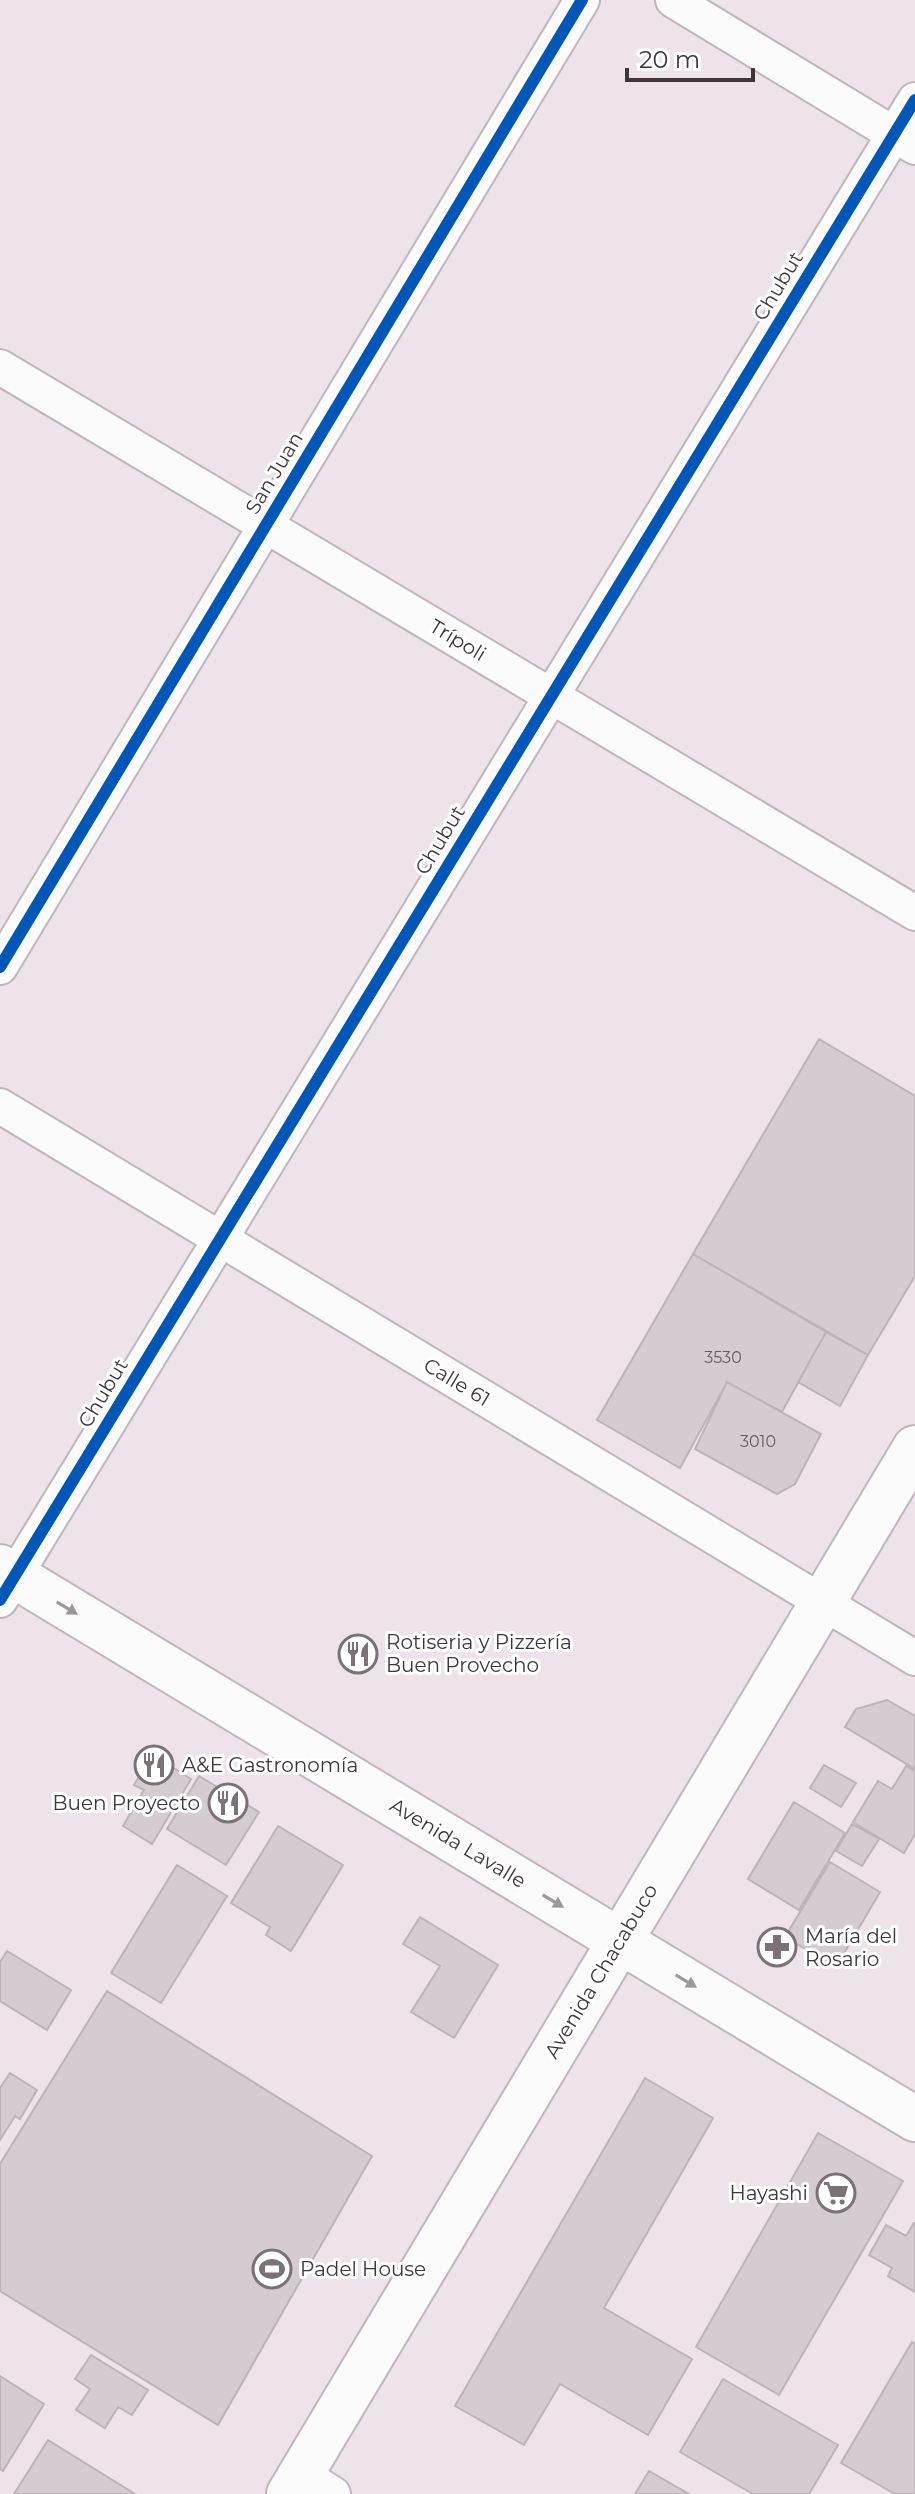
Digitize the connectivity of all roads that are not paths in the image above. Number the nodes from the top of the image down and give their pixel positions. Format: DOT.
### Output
graph roads {
  1 [pos="582,0"];
  2 [pos="673,0"];
  3 [pos="915,100"];
  4 [pos="905,140"];
  5 [pos="0,367"];
  6 [pos="265,525"];
  7 [pos="551,696"];
  8 [pos="915,913"];
  9 [pos="0,967"];
  10 [pos="0,1106"];
  11 [pos="220,1239"];
  12 [pos="915,1448"];
  13 [pos="5,1581"];
  14 [pos="822,1602"];
  15 [pos="915,1658"];
  16 [pos="619,1941"];
  17 [pos="915,2119"];
  18 [pos="308,2487"];
  1 -- 6 [label="street, San Juan"];
  2 -- 4 [label="street"];
  3 -- 4 [label="street, Chubut"];
  4 -- 7 [label="street, Chubut"];
  5 -- 6 [label="street, Trípoli"];
  6 -- 7 [label="street, Trípoli"];
  6 -- 9 [label="street, San Juan"];
  7 -- 8 [label="street, Trípoli"];
  7 -- 11 [label="street, Chubut"];
  10 -- 11 [label="street, Calle 61"];
  11 -- 13 [label="street, Chubut"];
  11 -- 14 [label="street, Calle 61"];
  12 -- 14 [label="main road, Avenida Chacabuco"];
  13 -- 16 [label="main road, Avenida Lavalle, one-way"];
  14 -- 15 [label="street, Calle 61"];
  14 -- 16 [label="main road, Avenida Chacabuco"];
  16 -- 17 [label="main road, Avenida Lavalle, one-way"];
  16 -- 18 [label="main road, Avenida Chacabuco"];
}
